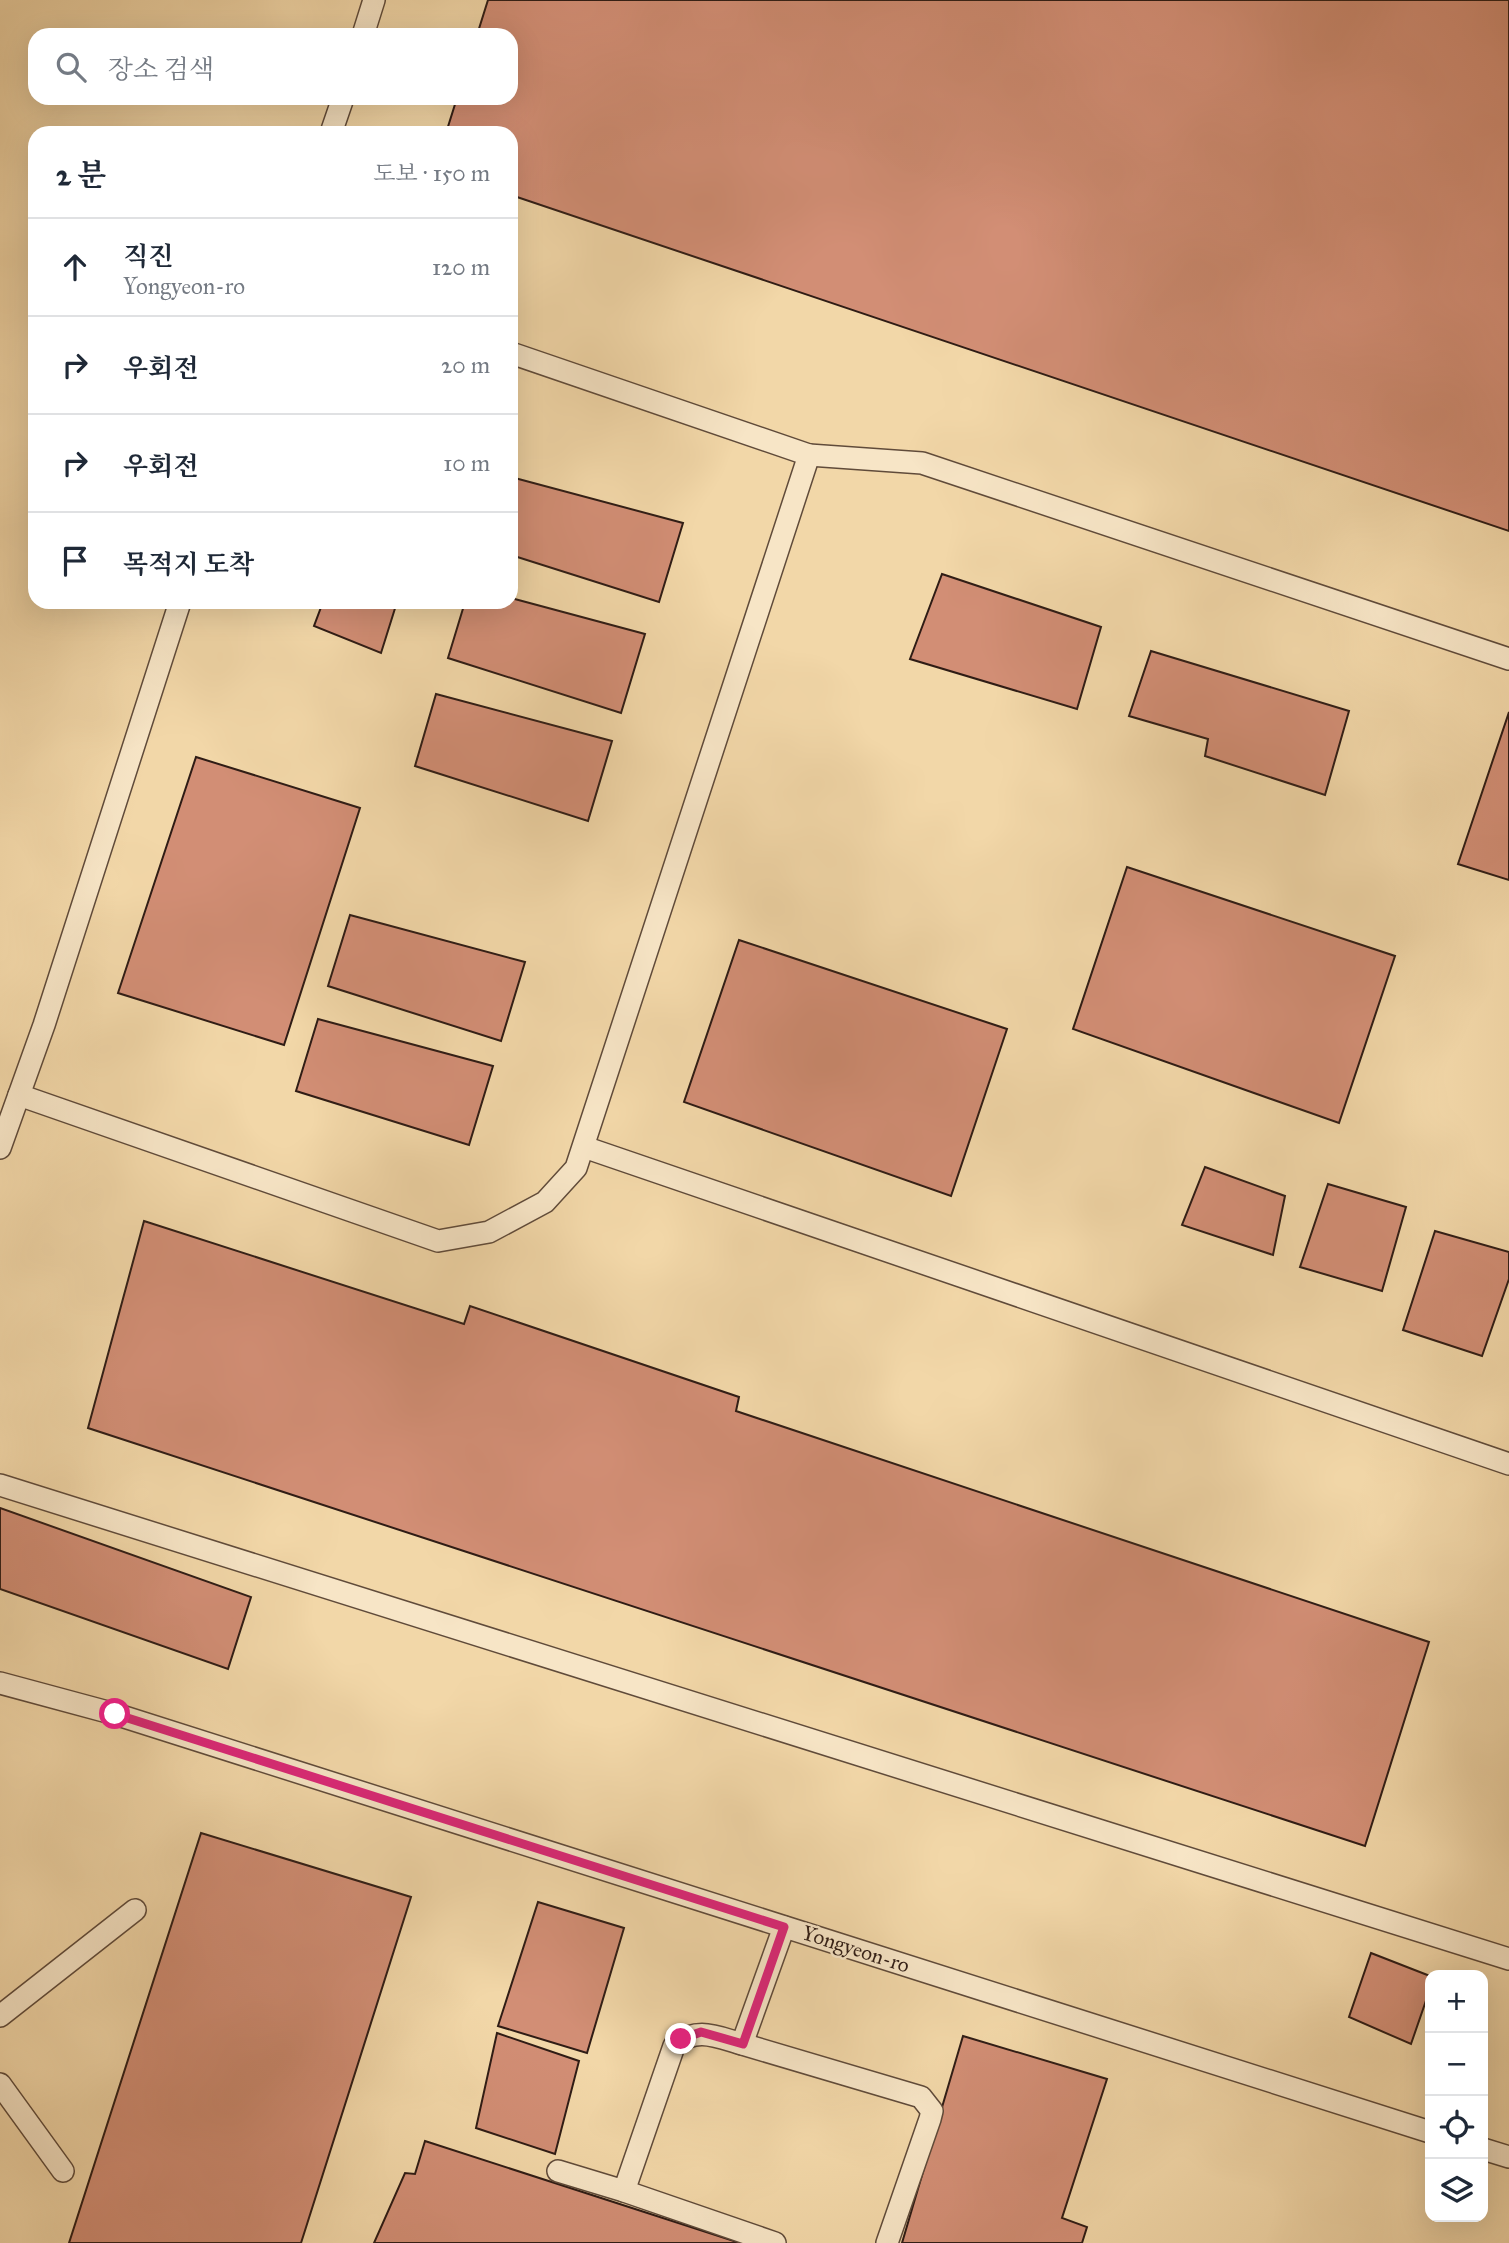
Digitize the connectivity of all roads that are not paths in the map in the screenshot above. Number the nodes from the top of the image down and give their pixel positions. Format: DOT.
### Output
graph roads {
  1 [pos="374,0"];
  2 [pos="365,28"];
  3 [pos="340,105"];
  4 [pos="333,126"];
  5 [pos="518,355"];
  6 [pos="809,455"];
  7 [pos="178,609"];
  8 [pos="1509,659"];
  9 [pos="19,1095"];
  10 [pos="583,1147"];
  11 [pos="0,1148"];
  12 [pos="1509,1464"];
  13 [pos="0,1485"];
  14 [pos="0,1683"];
  15 [pos="135,1910"];
  16 [pos="784,1927"];
  17 [pos="1509,1959"];
  18 [pos="0,2016"];
  19 [pos="743,2044"];
  20 [pos="0,2084"];
  21 [pos="1425,2130"];
  22 [pos="1488,2151"];
  23 [pos="1509,2157"];
  24 [pos="63,2171"];
  25 [pos="558,2171"];
  26 [pos="624,2191"];
  27 [pos="775,2243"];
  28 [pos="887,2243"];
  1 -- 2 [label="lane"];
  3 -- 4 [label="lane"];
  5 -- 6 [label="lane"];
  6 -- 8 [label="lane"];
  6 -- 10 [label="lane"];
  7 -- 9 [label="lane"];
  9 -- 10 [label="lane"];
  9 -- 11 [label="lane"];
  10 -- 12 [label="lane"];
  13 -- 17 [label="lane"];
  14 -- 16 [label="lane, Yongyeon-ro"];
  15 -- 18 [label="lane"];
  16 -- 19 [label="lane"];
  16 -- 21 [label="lane, Yongyeon-ro"];
  19 -- 26 [label="lane"];
  19 -- 28 [label="lane"];
  20 -- 24 [label="lane"];
  22 -- 23 [label="lane"];
  25 -- 26 [label="lane"];
  26 -- 27 [label="lane"];
}
